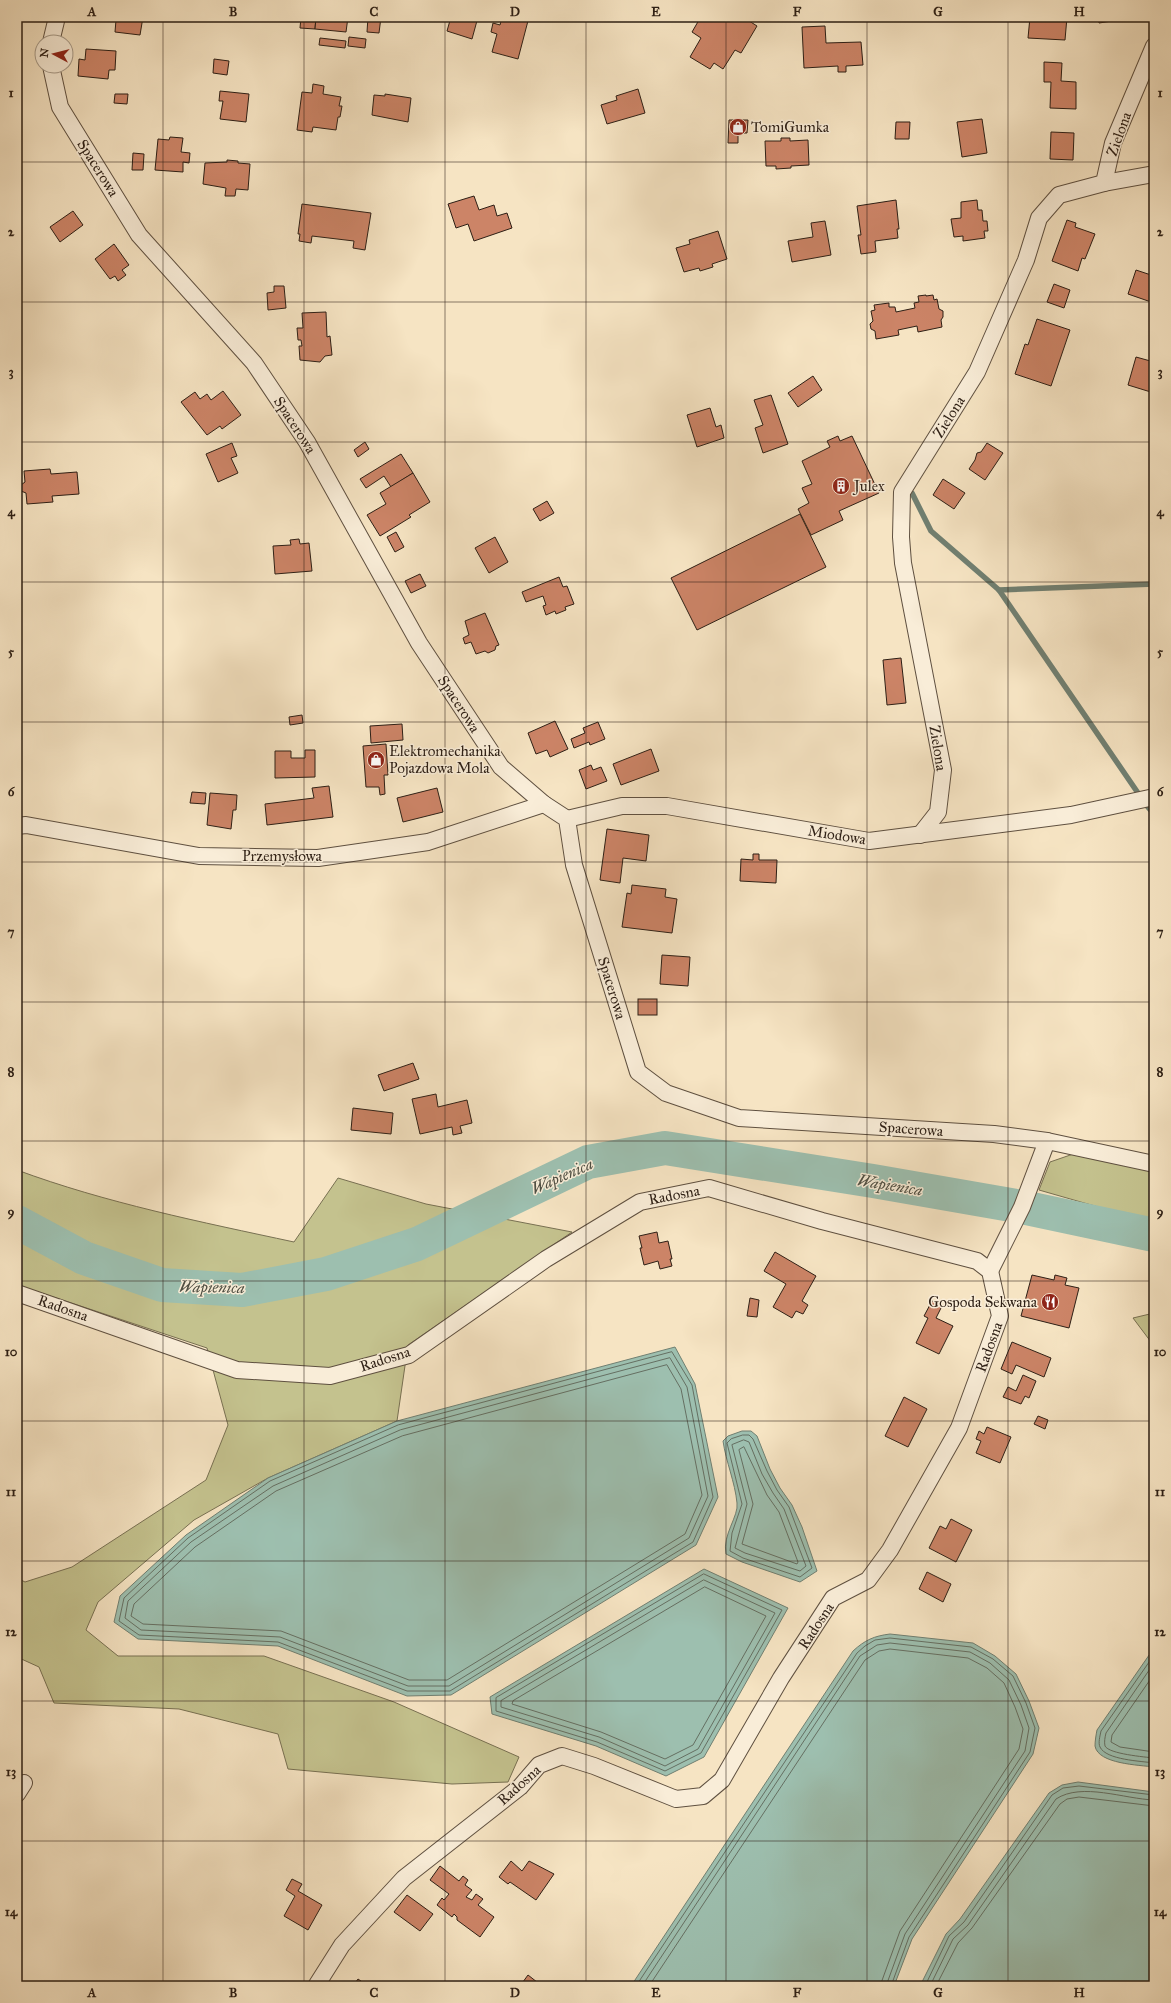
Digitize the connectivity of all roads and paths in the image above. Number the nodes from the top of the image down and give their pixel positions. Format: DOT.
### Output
graph roads {
  1 [pos="57,17"];
  2 [pos="53,34"];
  3 [pos="1154,46"];
  4 [pos="53,74"];
  5 [pos="1154,174"];
  6 [pos="1104,183"];
  7 [pos="1154,797"];
  8 [pos="544,804"];
  9 [pos="567,818"];
  10 [pos="17,826"];
  11 [pos="920,835"];
  12 [pos="1047,1141"];
  13 [pos="1154,1164"];
  14 [pos="990,1271"];
  15 [pos="17,1293"];
  16 [pos="316,1986"];
  1 -- 2 [label="street"];
  3 -- 6 [label="street, Zielona"];
  4 -- 8 [label="street, Spacerowa"];
  5 -- 6 [label="street"];
  6 -- 11 [label="street, Zielona"];
  7 -- 11 [label="street, Miodowa"];
  8 -- 9 [label="street, Spacerowa"];
  8 -- 10 [label="street, Przemysłowa"];
  9 -- 11 [label="street, Miodowa"];
  9 -- 12 [label="street, Spacerowa"];
  12 -- 13 [label="street, Spacerowa"];
  12 -- 14 [label="street"];
  14 -- 15 [label="street, Radosna"];
  14 -- 16 [label="street, Radosna"];
}
